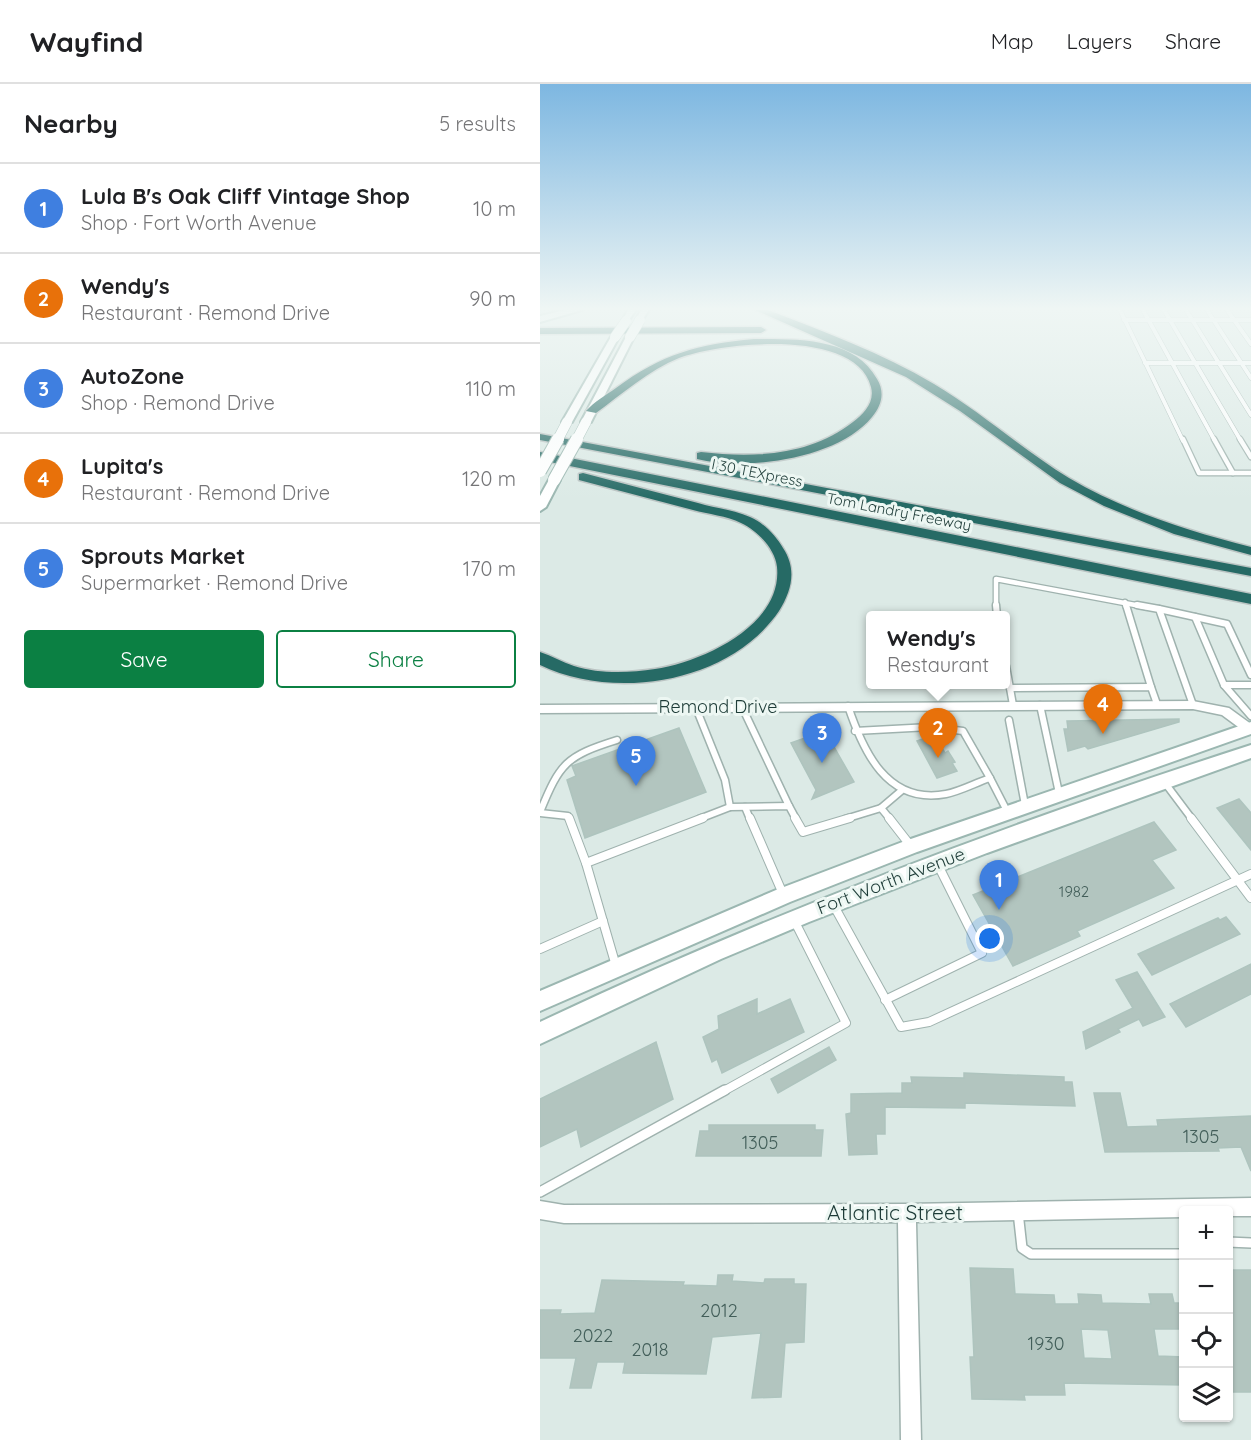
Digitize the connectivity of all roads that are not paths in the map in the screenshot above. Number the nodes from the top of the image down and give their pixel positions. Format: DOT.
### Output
graph roads {
  1 [pos="595,373"];
  2 [pos="611,373"];
  3 [pos="647,373"];
  4 [pos="869,373"];
  5 [pos="906,373"];
  6 [pos="1150,373"];
  7 [pos="1178,373"];
  8 [pos="1201,373"];
  9 [pos="1225,373"];
  10 [pos="592,411"];
  11 [pos="1251,415"];
  12 [pos="540,429"];
  13 [pos="540,437"];
  14 [pos="540,447"];
  15 [pos="540,456"];
  16 [pos="1251,457"];
  17 [pos="540,469"];
  18 [pos="1233,473"];
  19 [pos="1251,473"];
  20 [pos="540,507"];
  21 [pos="1251,551"];
  22 [pos="1251,572"];
  23 [pos="1251,587"];
  24 [pos="1251,599"];
  25 [pos="1125,602"];
  26 [pos="1159,609"];
  27 [pos="996,611"];
  28 [pos="1196,617"];
  29 [pos="540,658"];
  30 [pos="1251,675"];
  31 [pos="1224,684"];
  32 [pos="1251,684"];
  33 [pos="1151,687"];
  34 [pos="1010,688"];
  35 [pos="1157,704"];
  36 [pos="1013,705"];
  37 [pos="1040,705"];
  38 [pos="1193,705"];
  39 [pos="848,706"];
  40 [pos="742,707"];
  41 [pos="696,708"];
  42 [pos="540,709"];
  43 [pos="1009,720"];
  44 [pos="1250,726"];
  45 [pos="855,731"];
  46 [pos="617,740"];
  47 [pos="1251,751"];
  48 [pos="1148,762"];
  49 [pos="990,778"];
  50 [pos="1163,781"];
  51 [pos="902,791"];
  52 [pos="1059,793"];
  53 [pos="1025,805"];
  54 [pos="789,806"];
  55 [pos="730,807"];
  56 [pos="745,807"];
  57 [pos="881,808"];
  58 [pos="1007,811"];
  59 [pos="540,812"];
  60 [pos="911,846"];
  61 [pos="586,863"];
  62 [pos="931,864"];
  63 [pos="1251,874"];
  64 [pos="1237,880"];
  65 [pos="783,896"];
  66 [pos="1251,898"];
  67 [pos="832,903"];
  68 [pos="794,919"];
  69 [pos="603,921"];
  70 [pos="540,949"];
  71 [pos="616,967"];
  72 [pos="624,993"];
  73 [pos="885,1000"];
  74 [pos="540,1001"];
  75 [pos="540,1033"];
  76 [pos="540,1192"];
  77 [pos="1251,1208"];
  78 [pos="1233,1209"];
  79 [pos="540,1210"];
  80 [pos="1179,1210"];
  81 [pos="1018,1211"];
  82 [pos="907,1213"];
  83 [pos="1233,1242"];
  84 [pos="1251,1243"];
  85 [pos="1179,1254"];
  86 [pos="911,1440"];
  1 -- 17 [label="main road, bridge"];
  2 -- 10 [label="main road, bridge"];
  3 -- 10 [label="highway"];
  4 -- 12 [label="highway"];
  5 -- 21 [label="highway"];
  6 -- 18 [label="lane"];
  7 -- 18 [label="lane"];
  8 -- 16 [label="lane"];
  9 -- 11 [label="lane"];
  10 -- 20 [label="main road, bridge"];
  13 -- 22 [label="highway, Tom Landry Freeway"];
  14 -- 23 [label="highway, I 30 TEXpress"];
  15 -- 24 [label="highway, Tom Landry Freeway"];
  17 -- 29 [label="highway"];
  18 -- 19 [label="lane"];
  25 -- 26 [label="lane"];
  25 -- 27 [label="lane"];
  25 -- 33 [label="lane"];
  26 -- 28 [label="lane"];
  26 -- 38 [label="lane"];
  28 -- 30 [label="lane"];
  28 -- 31 [label="lane"];
  31 -- 32 [label="lane"];
  31 -- 44 [label="lane"];
  33 -- 34 [label="lane"];
  33 -- 35 [label="lane"];
  34 -- 36 [label="lane"];
  35 -- 37 [label="street, Remond Drive"];
  35 -- 38 [label="street, Remond Drive"];
  36 -- 37 [label="street, Remond Drive"];
  36 -- 39 [label="street, Remond Drive"];
  37 -- 52 [label="lane"];
  38 -- 44 [label="street, Remond Drive"];
  39 -- 40 [label="street, Remond Drive"];
  39 -- 45 [label="lane"];
  40 -- 41 [label="street, Remond Drive"];
  40 -- 54 [label="lane"];
  41 -- 42 [label="street, Remond Drive"];
  41 -- 55 [label="lane"];
  43 -- 53 [label="lane"];
  44 -- 48 [label="main road, Fort Worth Avenue"];
  45 -- 49 [label="lane"];
  45 -- 51 [label="lane"];
  46 -- 59 [label="lane"];
  47 -- 50 [label="main road, Fort Worth Avenue"];
  48 -- 50 [label="main road"];
  48 -- 52 [label="main road, Fort Worth Avenue"];
  49 -- 51 [label="lane"];
  49 -- 58 [label="lane"];
  50 -- 62 [label="main road, Fort Worth Avenue"];
  50 -- 64 [label="lane"];
  51 -- 57 [label="lane"];
  52 -- 53 [label="main road, Fort Worth Avenue"];
  53 -- 58 [label="main road, Fort Worth Avenue"];
  54 -- 56 [label="lane"];
  54 -- 57 [label="lane"];
  55 -- 56 [label="lane"];
  55 -- 61 [label="lane"];
  56 -- 65 [label="lane"];
  57 -- 60 [label="lane"];
  58 -- 60 [label="main road, Fort Worth Avenue"];
  59 -- 61 [label="lane"];
  60 -- 62 [label="main road"];
  60 -- 65 [label="main road, Fort Worth Avenue"];
  61 -- 69 [label="lane"];
  62 -- 67 [label="main road, Fort Worth Avenue"];
  62 -- 73 [label="lane"];
  63 -- 64 [label="lane"];
  64 -- 66 [label="lane"];
  64 -- 73 [label="lane"];
  65 -- 68 [label="main road"];
  65 -- 71 [label="main road, Fort Worth Avenue"];
  67 -- 68 [label="main road, Fort Worth Avenue"];
  67 -- 73 [label="lane"];
  68 -- 72 [label="main road, Fort Worth Avenue"];
  68 -- 76 [label="lane"];
  69 -- 70 [label="lane"];
  69 -- 71 [label="lane"];
  71 -- 72 [label="main road"];
  71 -- 74 [label="main road, Fort Worth Avenue"];
  72 -- 75 [label="main road, Fort Worth Avenue"];
  77 -- 78 [label="street, Atlantic Street"];
  79 -- 82 [label="street, Atlantic Street"];
  80 -- 81 [label="street, Atlantic Street"];
  81 -- 82 [label="street, Atlantic Street"];
  81 -- 85 [label="lane"];
  82 -- 86 [label="street"];
  83 -- 84 [label="lane"];
}
